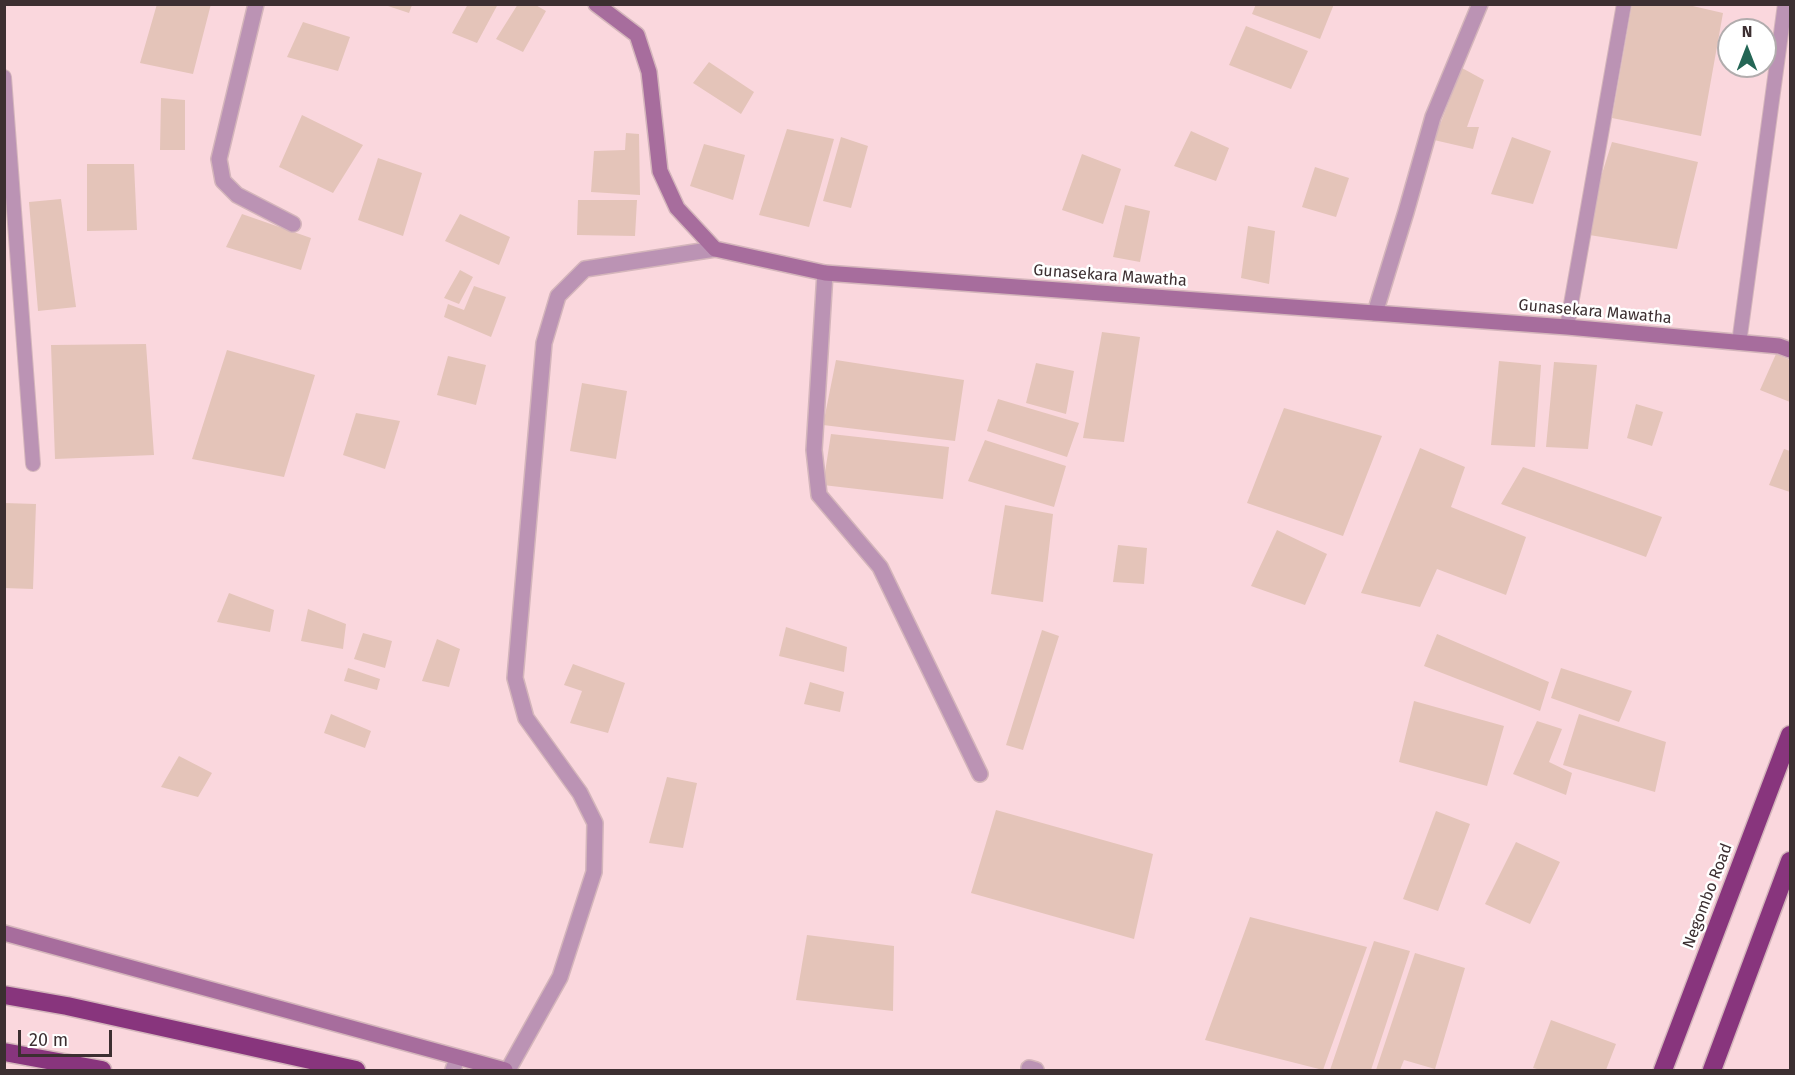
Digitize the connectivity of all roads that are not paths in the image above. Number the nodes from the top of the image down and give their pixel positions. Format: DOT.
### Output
graph roads {
  1 [pos="256,4"];
  2 [pos="596,4"];
  3 [pos="1480,4"];
  4 [pos="1624,4"];
  5 [pos="1785,4"];
  6 [pos="4,77"];
  7 [pos="293,224"];
  8 [pos="715,249"];
  9 [pos="825,273"];
  10 [pos="1376,313"];
  11 [pos="1567,327"];
  12 [pos="1739,343"];
  13 [pos="1791,350"];
  14 [pos="33,464"];
  15 [pos="1791,735"];
  16 [pos="980,774"];
  17 [pos="1791,861"];
  18 [pos="4,933"];
  19 [pos="4,994"];
  20 [pos="4,1052"];
  21 [pos="455,1064"];
  22 [pos="102,1071"];
  23 [pos="356,1071"];
  24 [pos="506,1071"];
  25 [pos="1663,1071"];
  26 [pos="1712,1071"];
  1 -- 7 [label="street"];
  2 -- 8 [label="street"];
  3 -- 10 [label="street"];
  4 -- 11 [label="lane"];
  5 -- 12 [label="lane"];
  6 -- 14 [label="lane"];
  8 -- 9 [label="street, Gunasekara Mawatha"];
  8 -- 24 [label="street"];
  9 -- 10 [label="street, Gunasekara Mawatha"];
  9 -- 16 [label="street"];
  10 -- 11 [label="street, Gunasekara Mawatha"];
  11 -- 12 [label="street, Gunasekara Mawatha"];
  12 -- 13 [label="street, Gunasekara Mawatha"];
  15 -- 25 [label="highway, Negombo Road"];
  17 -- 26 [label="highway"];
  18 -- 21 [label="street"];
  19 -- 23 [label="highway"];
  20 -- 22 [label="highway"];
  21 -- 24 [label="street"];
}
